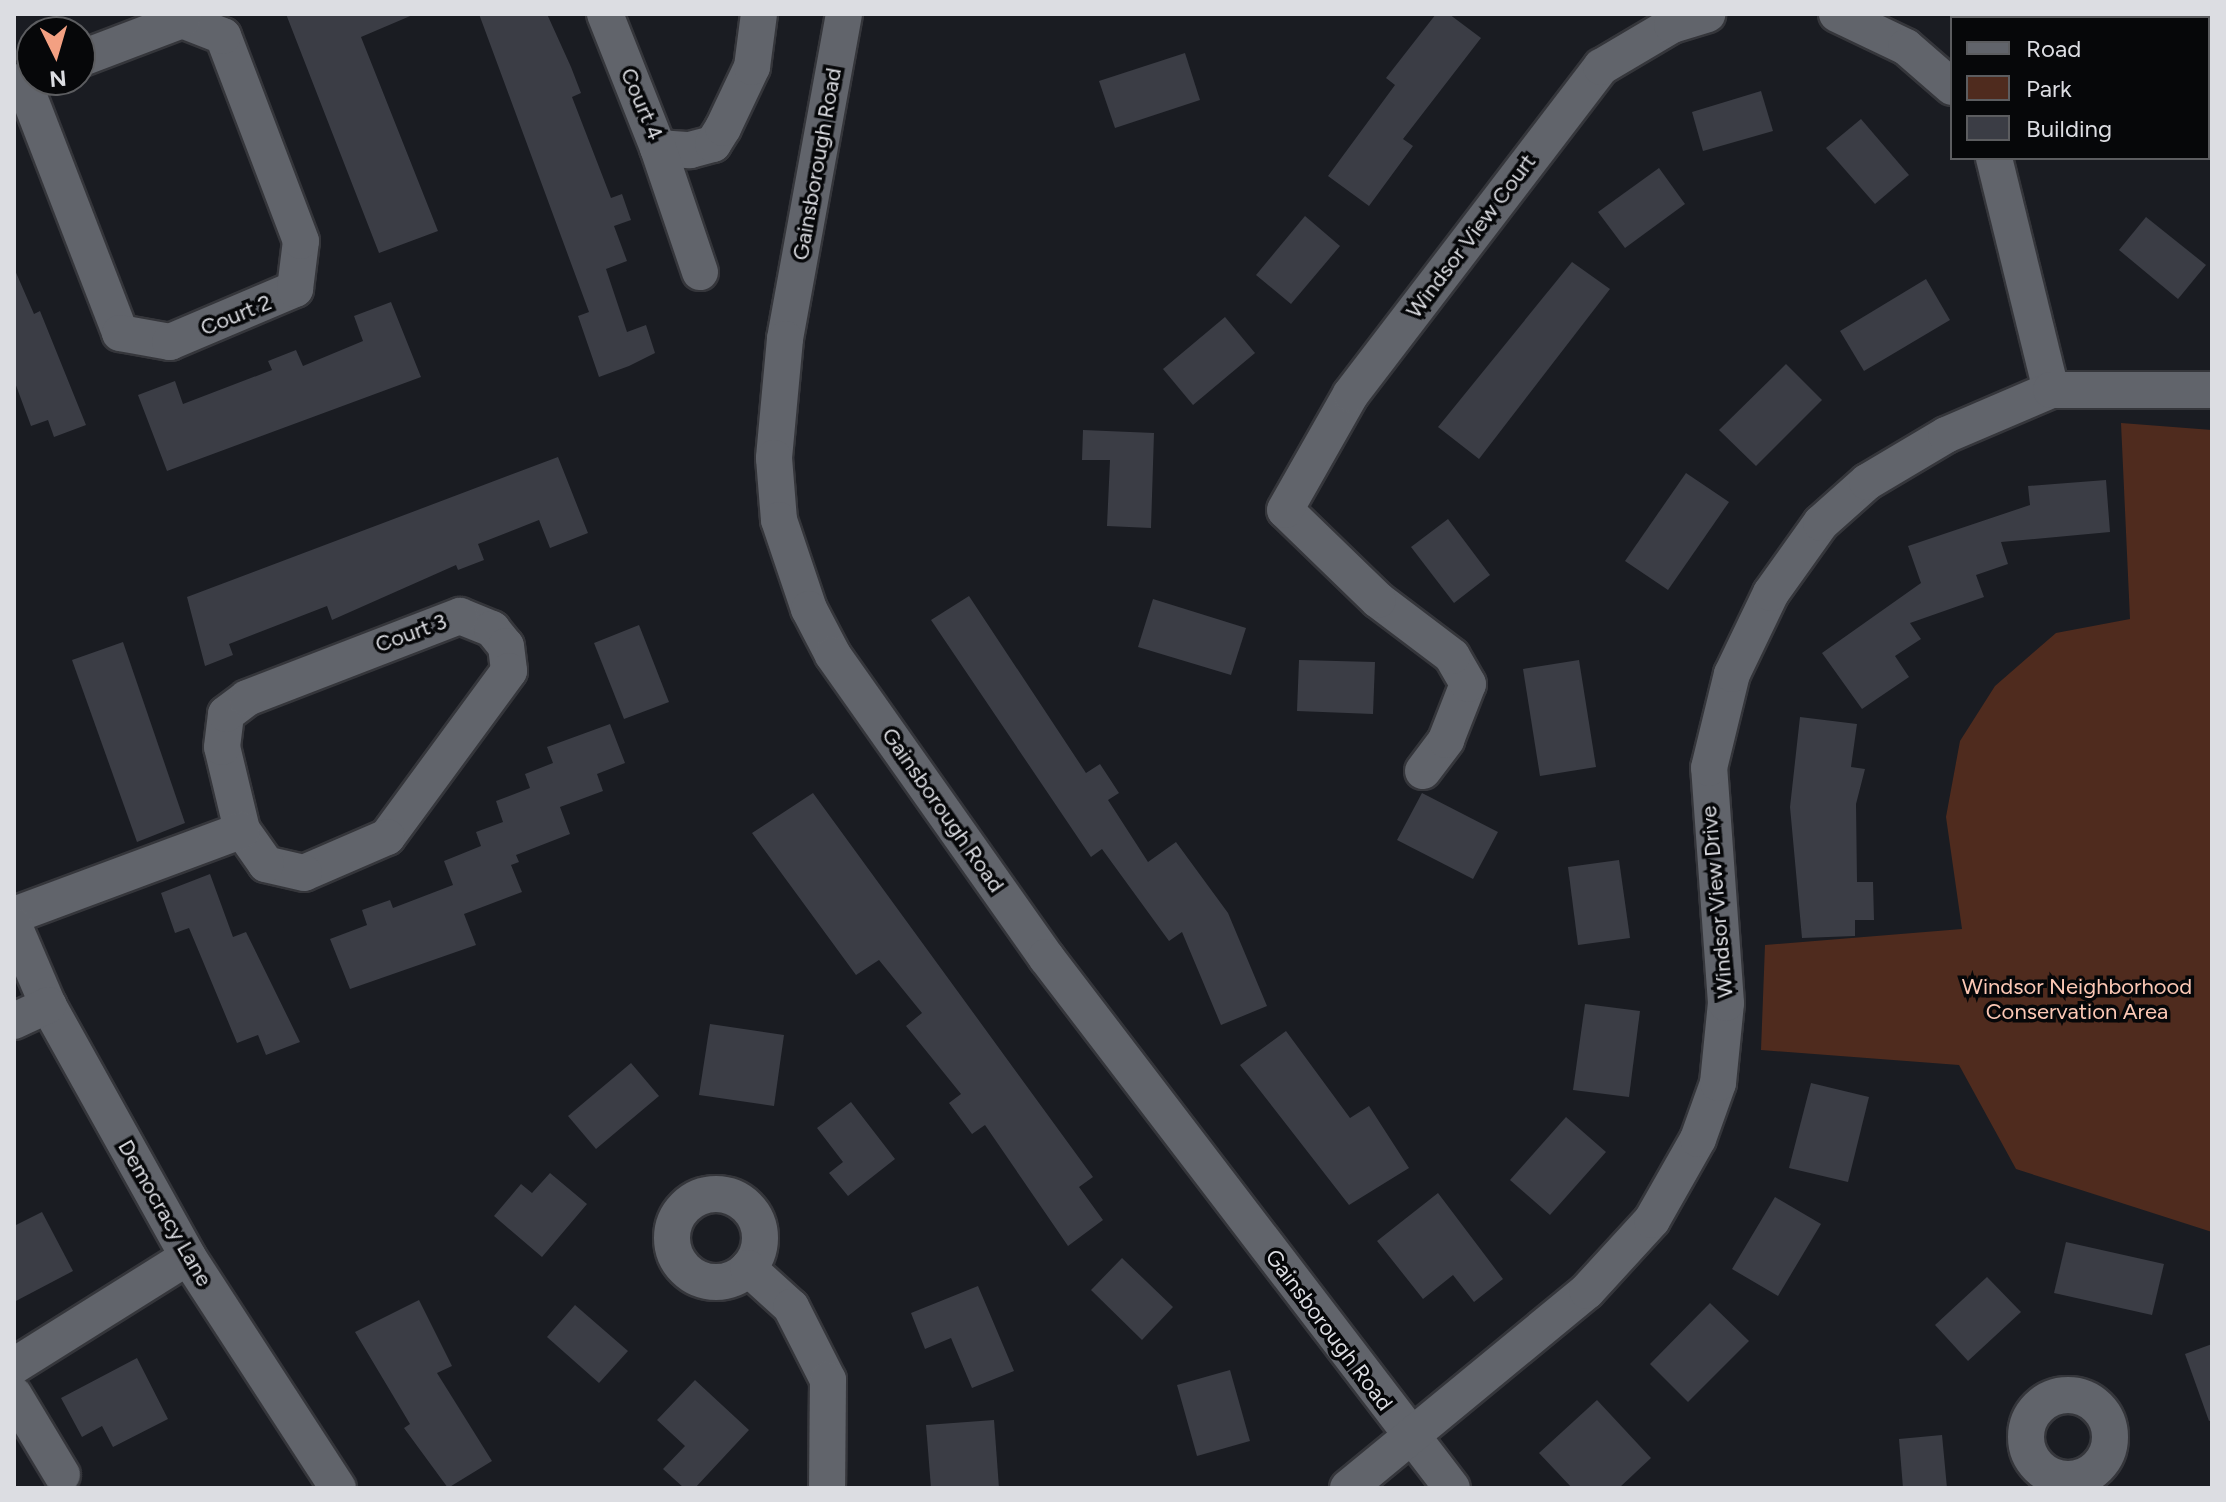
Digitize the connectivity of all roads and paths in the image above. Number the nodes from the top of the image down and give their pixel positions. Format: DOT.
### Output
graph roads {
  1 [pos="605,14"];
  2 [pos="759,14"];
  3 [pos="844,14"];
  4 [pos="1707,14"];
  5 [pos="1837,14"];
  6 [pos="96,53"];
  7 [pos="1950,85"];
  8 [pos="29,96"];
  9 [pos="658,148"];
  10 [pos="1994,160"];
  11 [pos="700,272"];
  12 [pos="2051,390"];
  13 [pos="2212,390"];
  14 [pos="1423,771"];
  15 [pos="242,830"];
  16 [pos="14,915"];
  17 [pos="14,926"];
  18 [pos="48,1005"];
  19 [pos="14,1021"];
  20 [pos="188,1257"];
  21 [pos="748,1268"];
  22 [pos="14,1366"];
  23 [pos="14,1395"];
  24 [pos="1411,1438"];
  25 [pos="62,1475"];
  26 [pos="338,1488"];
  27 [pos="827,1488"];
  28 [pos="1348,1488"];
  29 [pos="1452,1488"];
  1 -- 9 [label="street, Court 4"];
  2 -- 9 [label="street, Court 4"];
  3 -- 24 [label="street, Gainsborough Road"];
  4 -- 14 [label="street, Windsor View Court"];
  5 -- 7 [label="street"];
  6 -- 8 [label="street, Court 2"];
  9 -- 11 [label="street"];
  10 -- 12 [label="street"];
  12 -- 13 [label="street, Windsor View Drive"];
  12 -- 24 [label="street, Windsor View Drive"];
  15 -- 15 [label="street, Court 3"];
  15 -- 16 [label="street"];
  17 -- 18 [label="street, Democracy Lane"];
  18 -- 19 [label="street"];
  18 -- 20 [label="street, Democracy Lane"];
  20 -- 22 [label="street"];
  20 -- 26 [label="street, Democracy Lane"];
  21 -- 27 [label="street"];
  23 -- 25 [label="street"];
  24 -- 28 [label="street, Windsor View Drive"];
  24 -- 29 [label="street, Gainsborough Road"];
}
